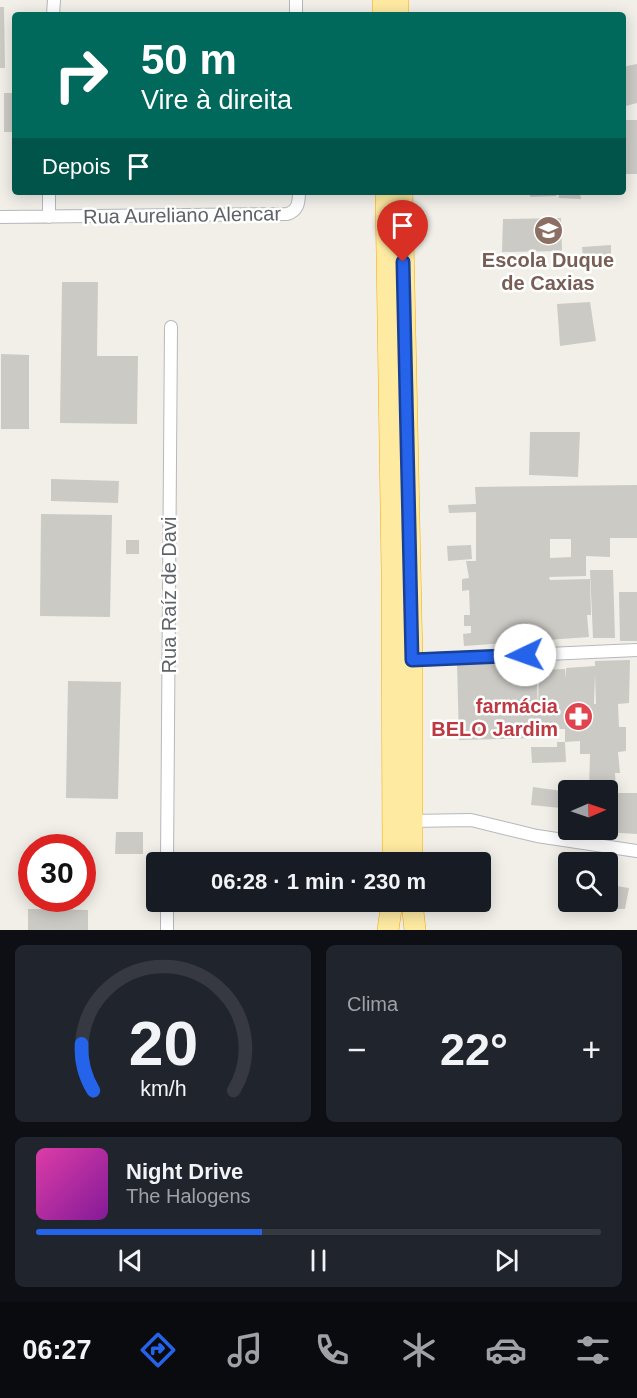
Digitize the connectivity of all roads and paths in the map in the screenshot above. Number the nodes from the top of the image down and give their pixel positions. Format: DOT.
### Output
graph roads {
  1 [pos="49,195"];
  2 [pos="299,195"];
  3 [pos="386,195"];
  4 [pos="402,195"];
  5 [pos="0,216"];
  6 [pos="49,217"];
  7 [pos="171,327"];
  8 [pos="637,650"];
  9 [pos="412,660"];
  10 [pos="411,821"];
  11 [pos="637,850"];
  12 [pos="167,852"];
  13 [pos="393,852"];
  14 [pos="412,852"];
  15 [pos="167,912"];
  16 [pos="391,912"];
  17 [pos="413,912"];
  18 [pos="167,930"];
  19 [pos="388,930"];
  20 [pos="414,930"];
  1 -- 6 [label="street"];
  2 -- 6 [label="street, Rua Aureliano Alencar"];
  3 -- 13 [label="highway"];
  4 -- 9 [label="highway"];
  5 -- 6 [label="street, Rua Aureliano Alencar"];
  7 -- 12 [label="street, Rua Raíz de Davi"];
  8 -- 9 [label="street"];
  9 -- 10 [label="highway"];
  10 -- 11 [label="street"];
  10 -- 14 [label="highway"];
  15 -- 18 [label="street"];
  16 -- 19 [label="highway"];
  17 -- 20 [label="highway"];
}
